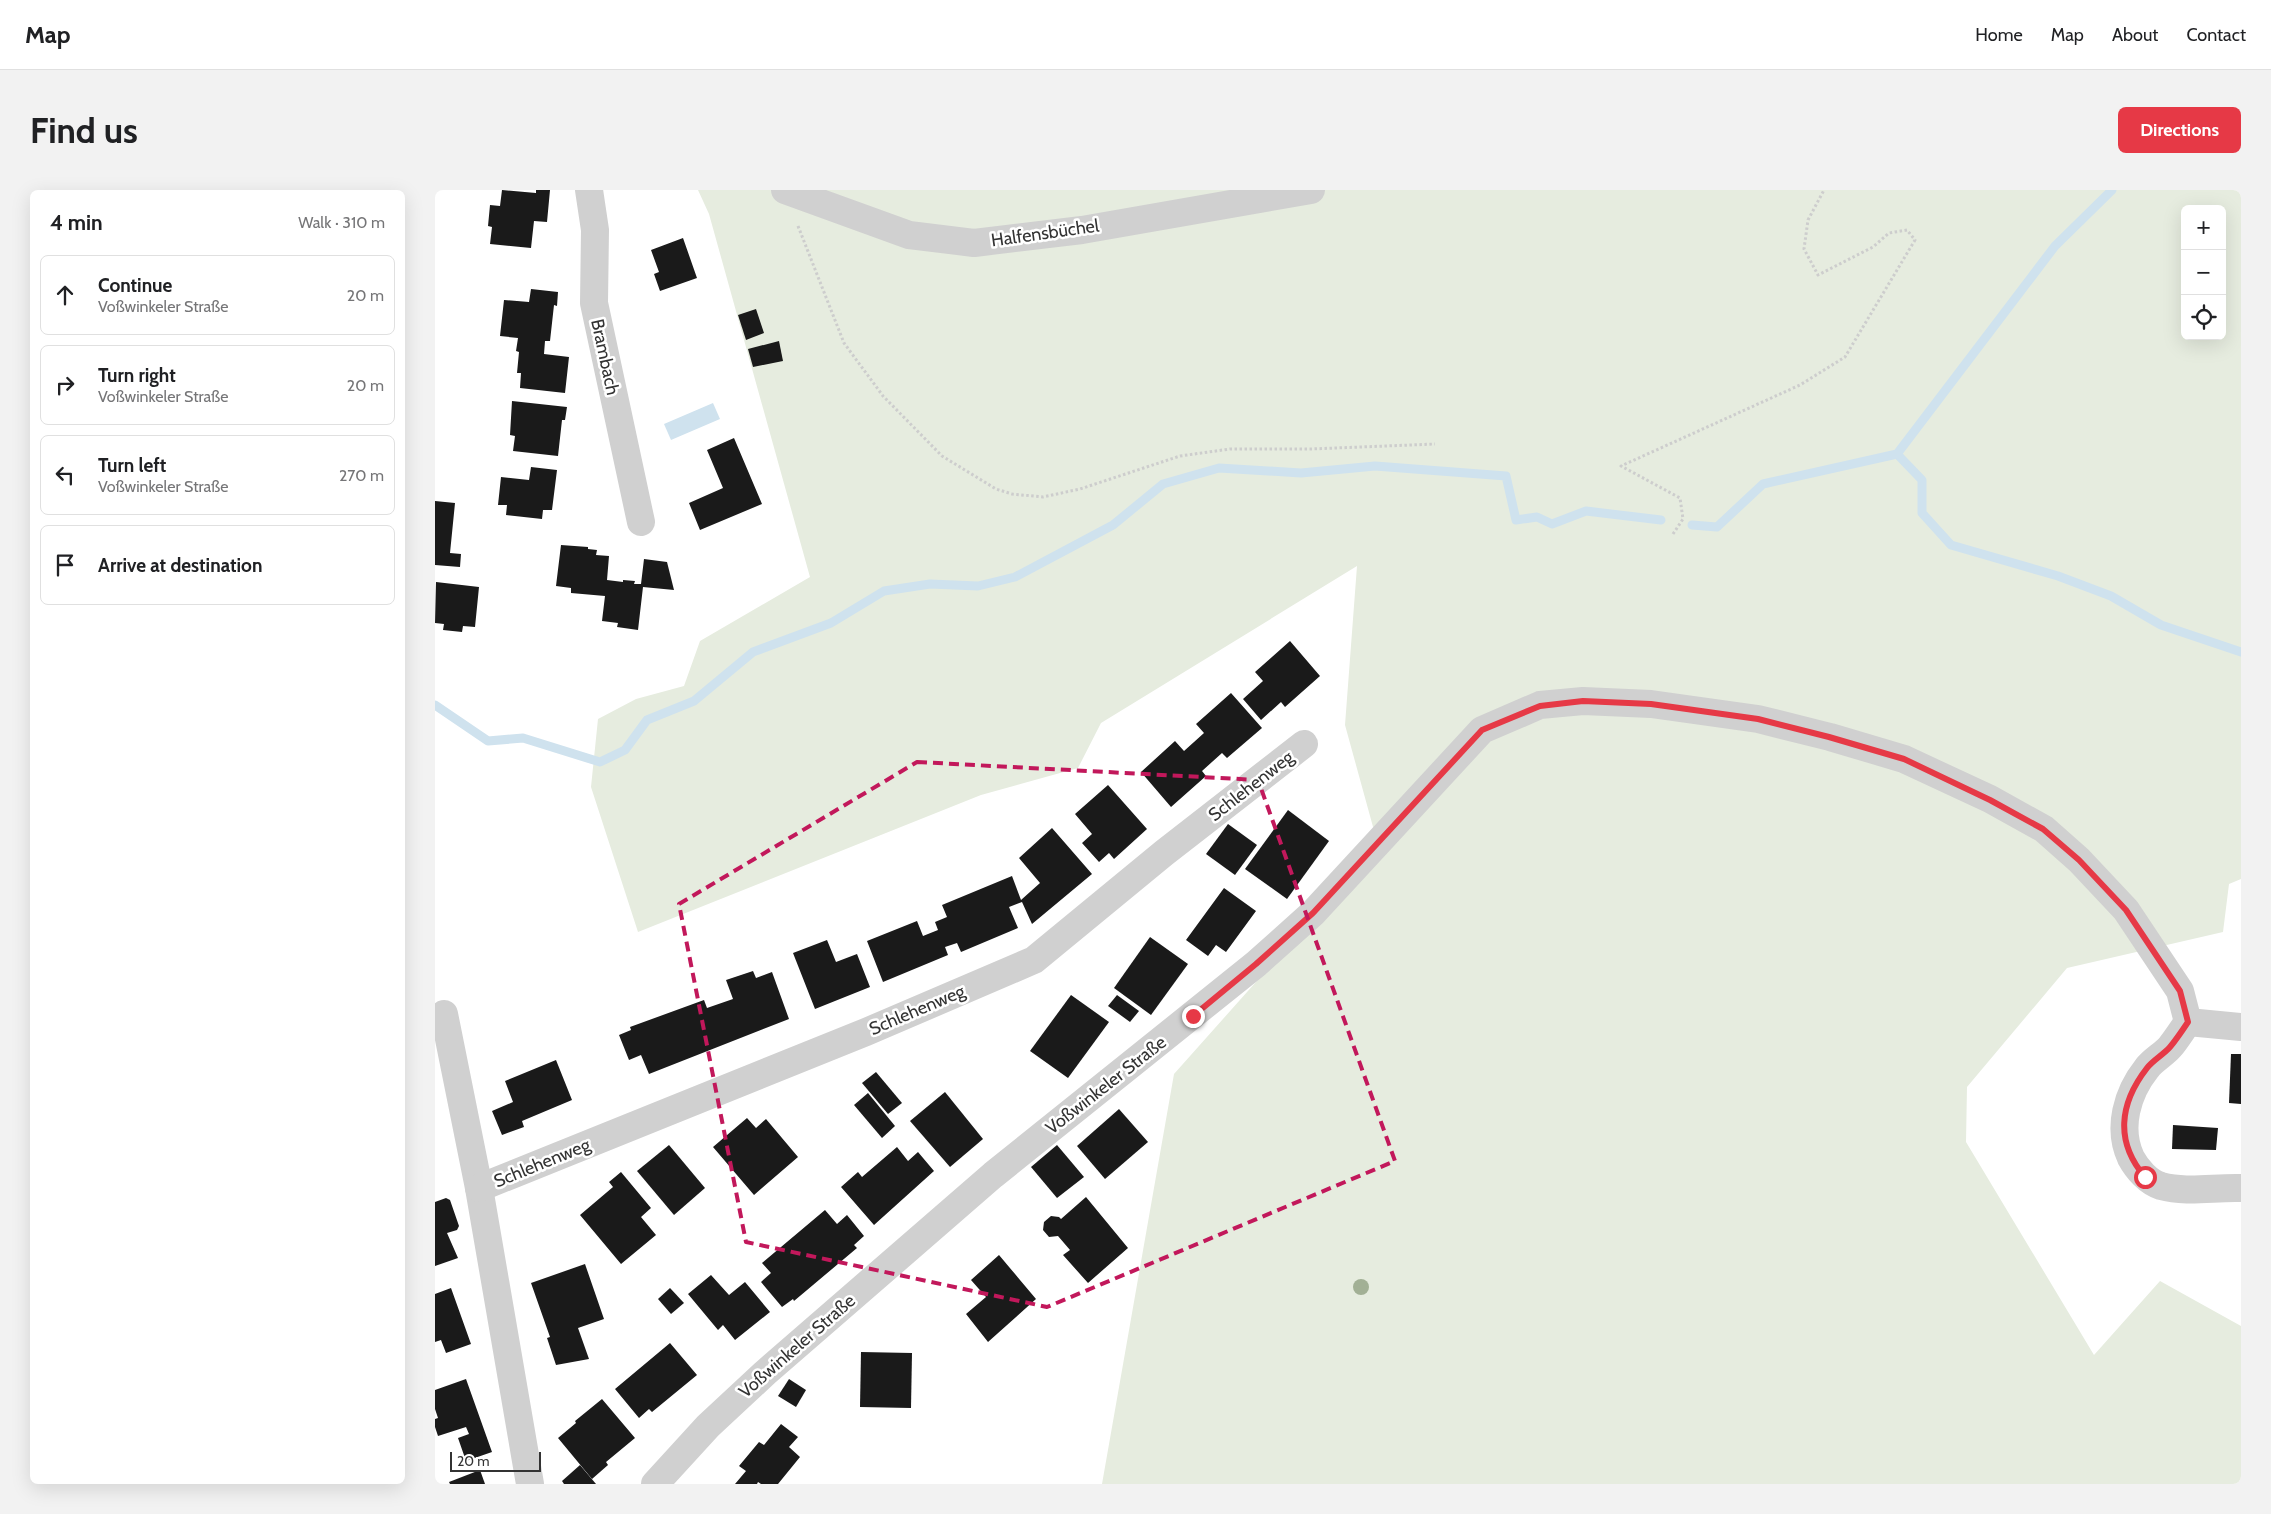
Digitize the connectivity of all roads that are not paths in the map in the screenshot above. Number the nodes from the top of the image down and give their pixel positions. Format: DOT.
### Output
graph roads {
  1 [pos="589,190"];
  2 [pos="785,190"];
  3 [pos="1311,190"];
  4 [pos="641,522"];
  5 [pos="1305,744"];
  6 [pos="445,1014"];
  7 [pos="2188,1022"];
  8 [pos="2241,1027"];
  9 [pos="479,1188"];
  10 [pos="2241,1188"];
  11 [pos="530,1484"];
  12 [pos="655,1484"];
  1 -- 4 [label="street, Brambach"];
  2 -- 3 [label="street, Halfensbüchel"];
  5 -- 9 [label="street, Schlehenweg"];
  6 -- 9 [label="street, Schlehenweg"];
  7 -- 8 [label="street"];
  7 -- 10 [label="street"];
  7 -- 12 [label="street, Voßwinkeler Straße"];
  9 -- 11 [label="street, Schlehenweg"];
}
